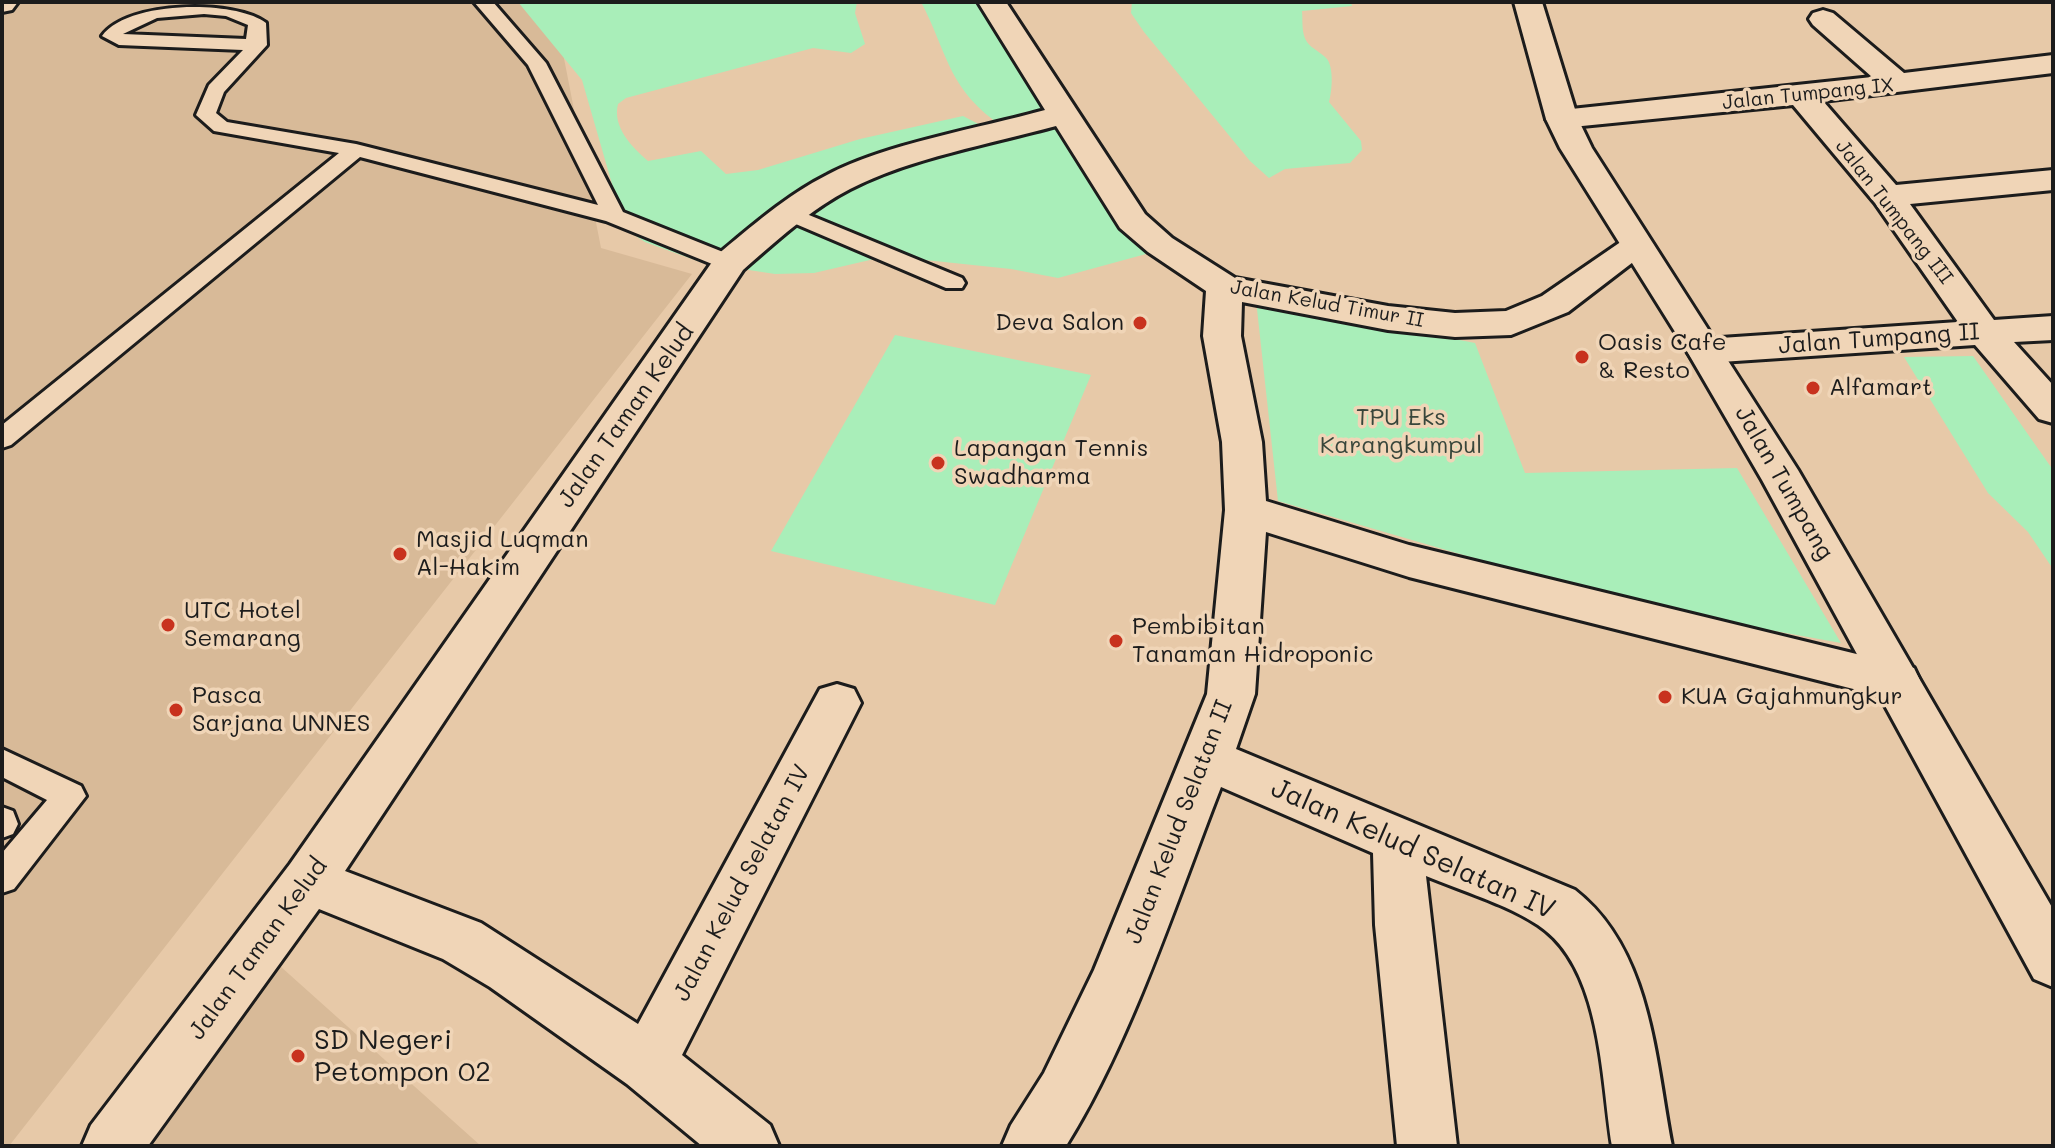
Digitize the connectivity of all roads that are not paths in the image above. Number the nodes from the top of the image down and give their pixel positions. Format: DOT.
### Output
graph roads {
  1 [pos="483,2"];
  2 [pos="992,2"];
  3 [pos="1528,2"];
  4 [pos="1823,19"];
  5 [pos="258,45"];
  6 [pos="2053,64"];
  7 [pos="1898,84"];
  8 [pos="1801,95"];
  9 [pos="1065,114"];
  10 [pos="1562,119"];
  11 [pos="356,150"];
  12 [pos="2053,180"];
  13 [pos="1887,196"];
  14 [pos="792,214"];
  15 [pos="614,216"];
  16 [pos="1637,246"];
  17 [pos="730,263"];
  18 [pos="954,283"];
  19 [pos="1224,287"];
  20 [pos="2053,328"];
  21 [pos="1983,331"];
  22 [pos="1706,351"];
  23 [pos="2053,410"];
  24 [pos="2,439"];
  25 [pos="1246,510"];
  26 [pos="1897,681"];
  27 [pos="837,703"];
  28 [pos="1208,759"];
  29 [pos="2,762"];
  30 [pos="1398,843"];
  31 [pos="2,878"];
  32 [pos="309,881"];
  33 [pos="2053,961"];
  34 [pos="647,1064"];
  35 [pos="112,1146"];
  36 [pos="749,1146"];
  37 [pos="1032,1146"];
  38 [pos="1427,1146"];
  39 [pos="1642,1146"];
  1 -- 15 [label="lane"];
  2 -- 9 [label="street, Jalan Kelud Timur II"];
  3 -- 10 [label="street, Jalan Tumpang"];
  4 -- 7 [label="street"];
  5 -- 5 [label="lane"];
  5 -- 11 [label="lane"];
  6 -- 7 [label="street, Jalan Tumpang IX"];
  7 -- 8 [label="street, Jalan Tumpang IX"];
  8 -- 10 [label="street, Jalan Tumpang IX"];
  8 -- 13 [label="street, Jalan Tumpang III"];
  9 -- 14 [label="street, Jalan Taman Kelud"];
  9 -- 19 [label="street, Jalan Kelud Timur II"];
  10 -- 16 [label="street, Jalan Tumpang"];
  11 -- 15 [label="lane"];
  11 -- 24 [label="lane"];
  12 -- 13 [label="street"];
  13 -- 21 [label="street, Jalan Tumpang III"];
  14 -- 17 [label="street, Jalan Taman Kelud"];
  14 -- 18 [label="lane"];
  15 -- 17 [label="lane"];
  16 -- 19 [label="street, Jalan Kelud Timur II"];
  16 -- 22 [label="street, Jalan Tumpang"];
  17 -- 32 [label="street, Jalan Taman Kelud"];
  19 -- 25 [label="street, Jalan Kelud Selatan II"];
  20 -- 21 [label="street, Jalan Tumpang II"];
  21 -- 22 [label="street, Jalan Tumpang II"];
  21 -- 23 [label="street, Jalan Tumpang III"];
  22 -- 26 [label="street, Jalan Tumpang"];
  25 -- 26 [label="street"];
  25 -- 28 [label="street, Jalan Kelud Selatan II"];
  26 -- 33 [label="street, Jalan Tumpang"];
  27 -- 34 [label="street, Jalan Kelud Selatan IV"];
  28 -- 30 [label="street, Jalan Kelud Selatan IV"];
  28 -- 37 [label="street, Jalan Kelud Selatan II"];
  29 -- 31 [label="lane"];
  30 -- 38 [label="street"];
  30 -- 39 [label="street, Jalan Kelud Selatan IV"];
  32 -- 34 [label="street"];
  32 -- 35 [label="street, Jalan Taman Kelud"];
  34 -- 36 [label="street"];
}
